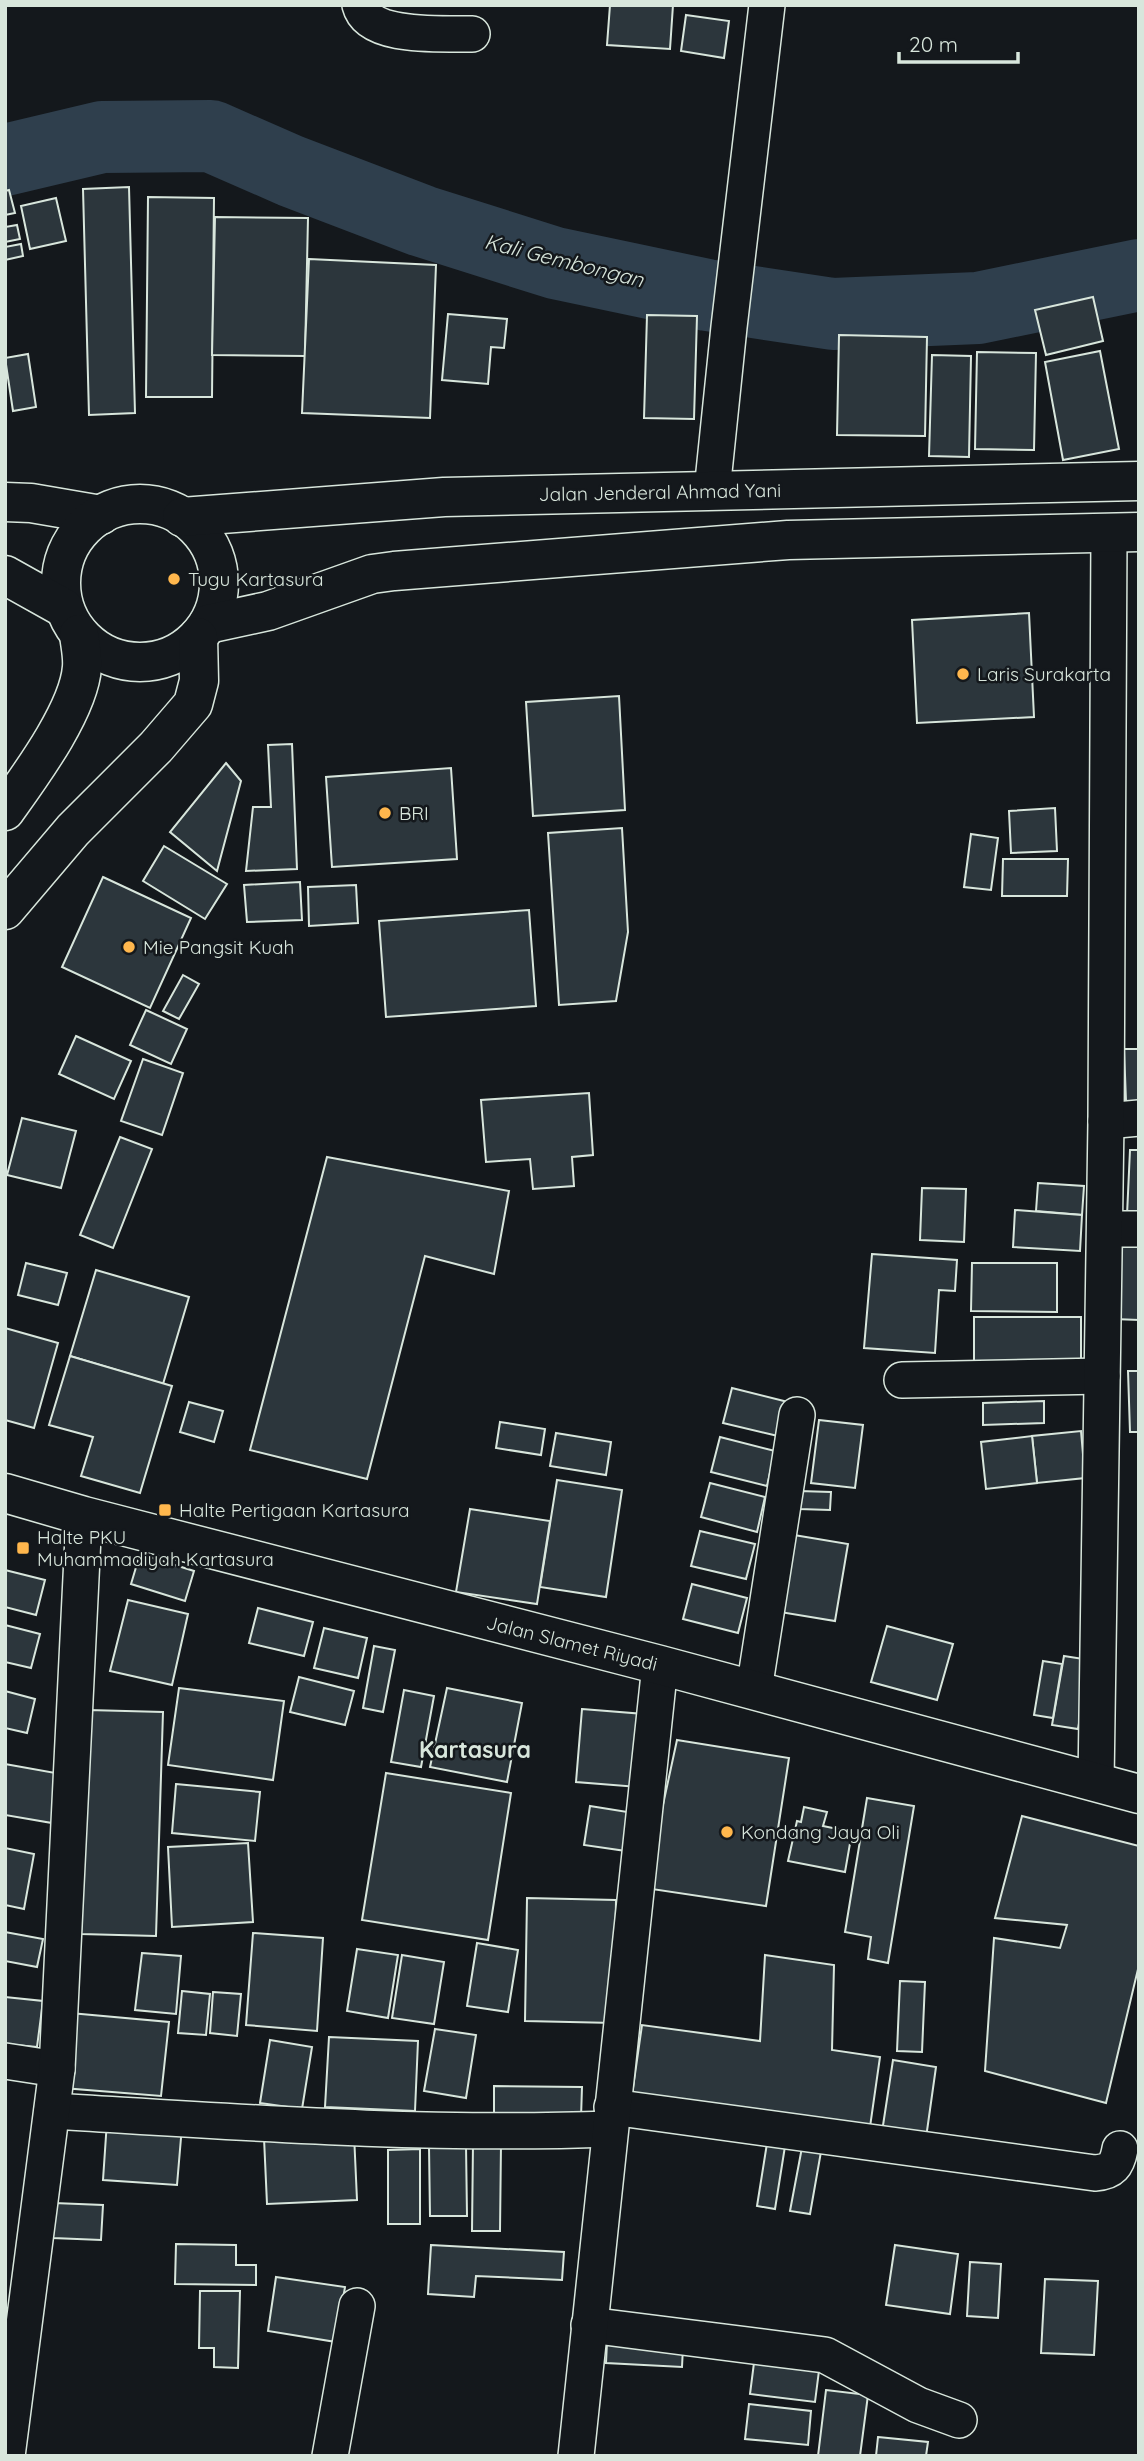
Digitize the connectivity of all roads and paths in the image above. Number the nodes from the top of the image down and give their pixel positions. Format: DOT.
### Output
graph roads {
  1 [pos="360,5"];
  2 [pos="767,5"];
  3 [pos="472,34"];
  4 [pos="1139,481"];
  5 [pos="712,491"];
  6 [pos="5,502"];
  7 [pos="101,515"];
  8 [pos="182,517"];
  9 [pos="1124,532"];
  10 [pos="5,575"];
  11 [pos="71,621"];
  12 [pos="203,630"];
  13 [pos="5,811"];
  14 [pos="5,911"];
  15 [pos="1122,1119"];
  16 [pos="1105,1228"];
  17 [pos="1139,1229"];
  18 [pos="1102,1376"];
  19 [pos="902,1380"];
  20 [pos="797,1415"];
  21 [pos="5,1493"];
  22 [pos="84,1516"];
  23 [pos="660,1665"];
  24 [pos="754,1690"];
  25 [pos="1096,1782"];
  26 [pos="1139,1794"];
  27 [pos="5,2061"];
  28 [pos="57,2069"];
  29 [pos="52,2111"];
  30 [pos="611,2118"];
  31 [pos="1120,2149"];
  32 [pos="357,2306"];
  33 [pos="589,2325"];
  34 [pos="959,2420"];
  35 [pos="7,2456"];
  36 [pos="330,2456"];
  37 [pos="576,2456"];
  1 -- 3 [label="street"];
  2 -- 5 [label="street"];
  4 -- 5 [label="main road, Jalan Jenderal Ahmad Yani"];
  5 -- 8 [label="main road, Jalan Jenderal Ahmad Yani"];
  6 -- 7 [label="main road"];
  7 -- 8 [label="main road"];
  7 -- 11 [label="main road"];
  8 -- 12 [label="main road"];
  9 -- 12 [label="main road"];
  9 -- 15 [label="street"];
  10 -- 11 [label="main road"];
  11 -- 12 [label="main road"];
  11 -- 13 [label="main road"];
  12 -- 14 [label="main road"];
  15 -- 16 [label="street"];
  16 -- 17 [label="street"];
  16 -- 18 [label="street"];
  18 -- 19 [label="street"];
  18 -- 25 [label="street"];
  20 -- 24 [label="street"];
  21 -- 22 [label="main road, Jalan Slamet Riyadi"];
  22 -- 23 [label="main road, Jalan Slamet Riyadi"];
  22 -- 28 [label="street"];
  23 -- 24 [label="main road, Jalan Slamet Riyadi"];
  23 -- 30 [label="street"];
  24 -- 25 [label="main road, Jalan Slamet Riyadi"];
  25 -- 26 [label="main road, Jalan Slamet Riyadi"];
  27 -- 28 [label="street"];
  28 -- 29 [label="street"];
  29 -- 30 [label="street"];
  29 -- 35 [label="street"];
  30 -- 31 [label="street"];
  30 -- 33 [label="street"];
  32 -- 36 [label="street"];
  33 -- 34 [label="street"];
  33 -- 37 [label="street"];
}
